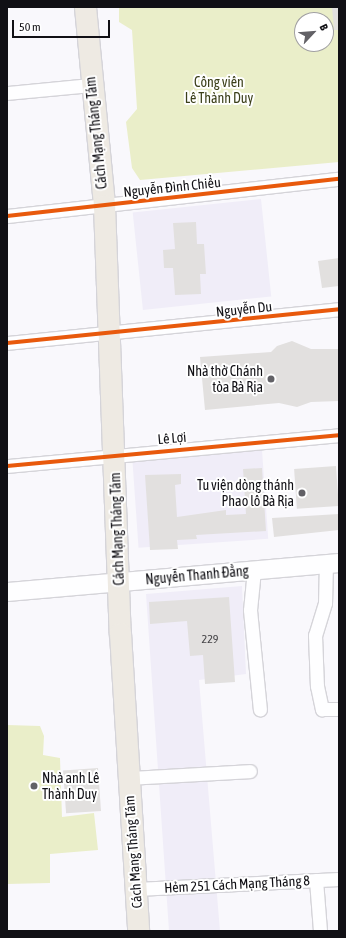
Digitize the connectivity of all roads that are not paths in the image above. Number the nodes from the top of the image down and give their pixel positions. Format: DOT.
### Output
graph roads {
  1 [pos="85,7"];
  2 [pos="90,85"];
  3 [pos="7,93"];
  4 [pos="339,179"];
  5 [pos="104,205"];
  6 [pos="7,216"];
  7 [pos="339,309"];
  8 [pos="109,335"];
  9 [pos="7,343"];
  10 [pos="339,435"];
  11 [pos="115,454"];
  12 [pos="7,466"];
  13 [pos="332,563"];
  14 [pos="254,570"];
  15 [pos="118,581"];
  16 [pos="7,592"];
  17 [pos="339,709"];
  18 [pos="260,710"];
  19 [pos="250,771"];
  20 [pos="129,778"];
  21 [pos="339,879"];
  22 [pos="316,880"];
  23 [pos="136,889"];
  24 [pos="138,931"];
  25 [pos="320,931"];
  1 -- 2 [label="main road, Cách Mạng Tháng Tám"];
  2 -- 3 [label="street"];
  2 -- 5 [label="main road, Cách Mạng Tháng Tám"];
  4 -- 5 [label="street, Nguyễn Đình Chiểu"];
  5 -- 6 [label="street, Nguyễn Đình Chiểu"];
  5 -- 8 [label="main road, Cách Mạng Tháng Tám"];
  7 -- 8 [label="street, Nguyễn Du"];
  8 -- 9 [label="street, Nguyễn Du"];
  8 -- 11 [label="main road, Cách Mạng Tháng Tám"];
  10 -- 11 [label="street, Lê Lợi"];
  11 -- 12 [label="street, Lê Lợi"];
  11 -- 15 [label="main road, Cách Mạng Tháng Tám"];
  13 -- 14 [label="main road, Nguyễn Thanh Đằng"];
  13 -- 17 [label="street"];
  14 -- 15 [label="main road, Nguyễn Thanh Đằng"];
  14 -- 18 [label="street"];
  15 -- 16 [label="main road, Nguyễn Thanh Đằng"];
  15 -- 20 [label="main road, Cách Mạng Tháng Tám"];
  19 -- 20 [label="street"];
  20 -- 23 [label="main road, Cách Mạng Tháng Tám"];
  21 -- 22 [label="street, Hẻm 251 Cách Mạng Tháng 8"];
  22 -- 23 [label="street, Hẻm 251 Cách Mạng Tháng 8"];
  22 -- 25 [label="street"];
  23 -- 24 [label="main road, Cách Mạng Tháng Tám"];
}
